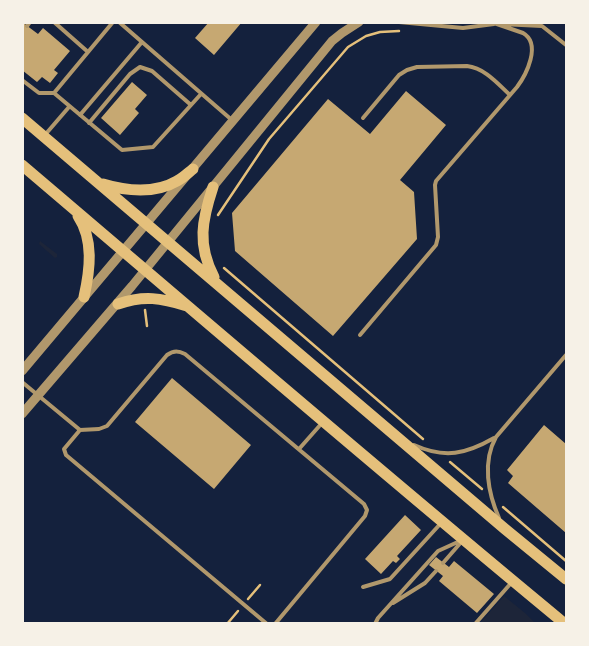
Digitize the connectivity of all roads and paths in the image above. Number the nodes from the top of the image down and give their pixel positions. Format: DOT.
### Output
graph roads {
  1 [pos="54,22"];
  2 [pos="112,22"];
  3 [pos="119,22"];
  4 [pos="316,22"];
  5 [pos="360,22"];
  6 [pos="399,22"];
  7 [pos="491,22"];
  8 [pos="408,24"];
  9 [pos="496,24"];
  10 [pos="142,42"];
  11 [pos="566,45"];
  12 [pos="88,52"];
  13 [pos="22,80"];
  14 [pos="54,92"];
  15 [pos="201,94"];
  16 [pos="510,95"];
  17 [pos="191,105"];
  18 [pos="69,106"];
  19 [pos="80,115"];
  20 [pos="22,118"];
  21 [pos="363,118"];
  22 [pos="234,122"];
  23 [pos="89,123"];
  24 [pos="44,136"];
  25 [pos="22,165"];
  26 [pos="193,169"];
  27 [pos="98,182"];
  28 [pos="213,187"];
  29 [pos="73,208"];
  30 [pos="217,217"];
  31 [pos="147,222"];
  32 [pos="168,241"];
  33 [pos="123,250"];
  34 [pos="222,267"];
  35 [pos="146,270"];
  36 [pos="217,283"];
  37 [pos="84,297"];
  38 [pos="118,304"];
  39 [pos="145,306"];
  40 [pos="191,307"];
  41 [pos="147,326"];
  42 [pos="360,335"];
  43 [pos="566,355"];
  44 [pos="22,371"];
  45 [pos="22,382"];
  46 [pos="38,395"];
  47 [pos="22,414"];
  48 [pos="323,422"];
  49 [pos="80,430"];
  50 [pos="496,437"];
  51 [pos="400,439"];
  52 [pos="300,449"];
  53 [pos="440,453"];
  54 [pos="491,496"];
  55 [pos="443,520"];
  56 [pos="505,529"];
  57 [pos="464,538"];
  58 [pos="566,561"];
  59 [pos="443,563"];
  60 [pos="436,571"];
  61 [pos="566,579"];
  62 [pos="513,580"];
  63 [pos="363,586"];
  64 [pos="530,594"];
  65 [pos="389,606"];
  66 [pos="268,624"];
  67 [pos="275,624"];
  68 [pos="376,624"];
  69 [pos="475,624"];
  70 [pos="559,624"];
  71 [pos="565,624"];
  1 -- 12 [label="lane"];
  2 -- 12 [label="lane"];
  3 -- 10 [label="lane"];
  4 -- 22 [label="street"];
  5 -- 28 [label="street"];
  6 -- 8 [label="lane"];
  7 -- 9 [label="lane"];
  8 -- 9 [label="lane"];
  8 -- 30 [label="path"];
  9 -- 11 [label="lane"];
  9 -- 16 [label="lane"];
  10 -- 15 [label="lane"];
  10 -- 19 [label="lane"];
  12 -- 14 [label="lane"];
  13 -- 14 [label="lane"];
  14 -- 18 [label="lane"];
  15 -- 17 [label="lane"];
  15 -- 22 [label="lane"];
  16 -- 21 [label="lane"];
  16 -- 42 [label="lane"];
  17 -- 23 [label="lane"];
  17 -- 23 [label="lane"];
  18 -- 19 [label="lane"];
  18 -- 24 [label="lane"];
  19 -- 23 [label="lane"];
  20 -- 24 [label="main road"];
  22 -- 26 [label="street"];
  24 -- 27 [label="main road"];
  25 -- 29 [label="main road"];
  26 -- 27 [label="main road"];
  26 -- 31 [label="street"];
  27 -- 31 [label="main road"];
  28 -- 32 [label="street"];
  28 -- 36 [label="main road"];
  29 -- 33 [label="main road"];
  29 -- 37 [label="main road"];
  31 -- 32 [label="main road"];
  31 -- 33 [label="street"];
  32 -- 35 [label="street"];
  32 -- 36 [label="main road"];
  33 -- 35 [label="main road"];
  33 -- 37 [label="street"];
  34 -- 53 [label="path"];
  35 -- 38 [label="street"];
  35 -- 40 [label="main road"];
  36 -- 51 [label="main road"];
  37 -- 44 [label="street"];
  38 -- 40 [label="main road"];
  38 -- 46 [label="street"];
  39 -- 41 [label="path"];
  40 -- 48 [label="main road"];
  43 -- 50 [label="lane"];
  45 -- 46 [label="lane"];
  46 -- 47 [label="street"];
  46 -- 49 [label="lane"];
  48 -- 52 [label="lane"];
  48 -- 55 [label="main road"];
  49 -- 52 [label="lane"];
  49 -- 66 [label="lane"];
  50 -- 53 [label="lane"];
  50 -- 54 [label="lane"];
  51 -- 53 [label="lane"];
  51 -- 56 [label="main road"];
  52 -- 67 [label="lane"];
  53 -- 54 [label="path"];
  54 -- 56 [label="lane"];
  54 -- 58 [label="path"];
  55 -- 57 [label="main road"];
  55 -- 63 [label="lane"];
  56 -- 61 [label="main road"];
  57 -- 59 [label="lane"];
  57 -- 62 [label="main road"];
  57 -- 65 [label="lane"];
  60 -- 65 [label="lane"];
  62 -- 64 [label="main road"];
  62 -- 69 [label="lane"];
  64 -- 70 [label="main road"];
  64 -- 71 [label="main road"];
  65 -- 68 [label="lane"];
}
